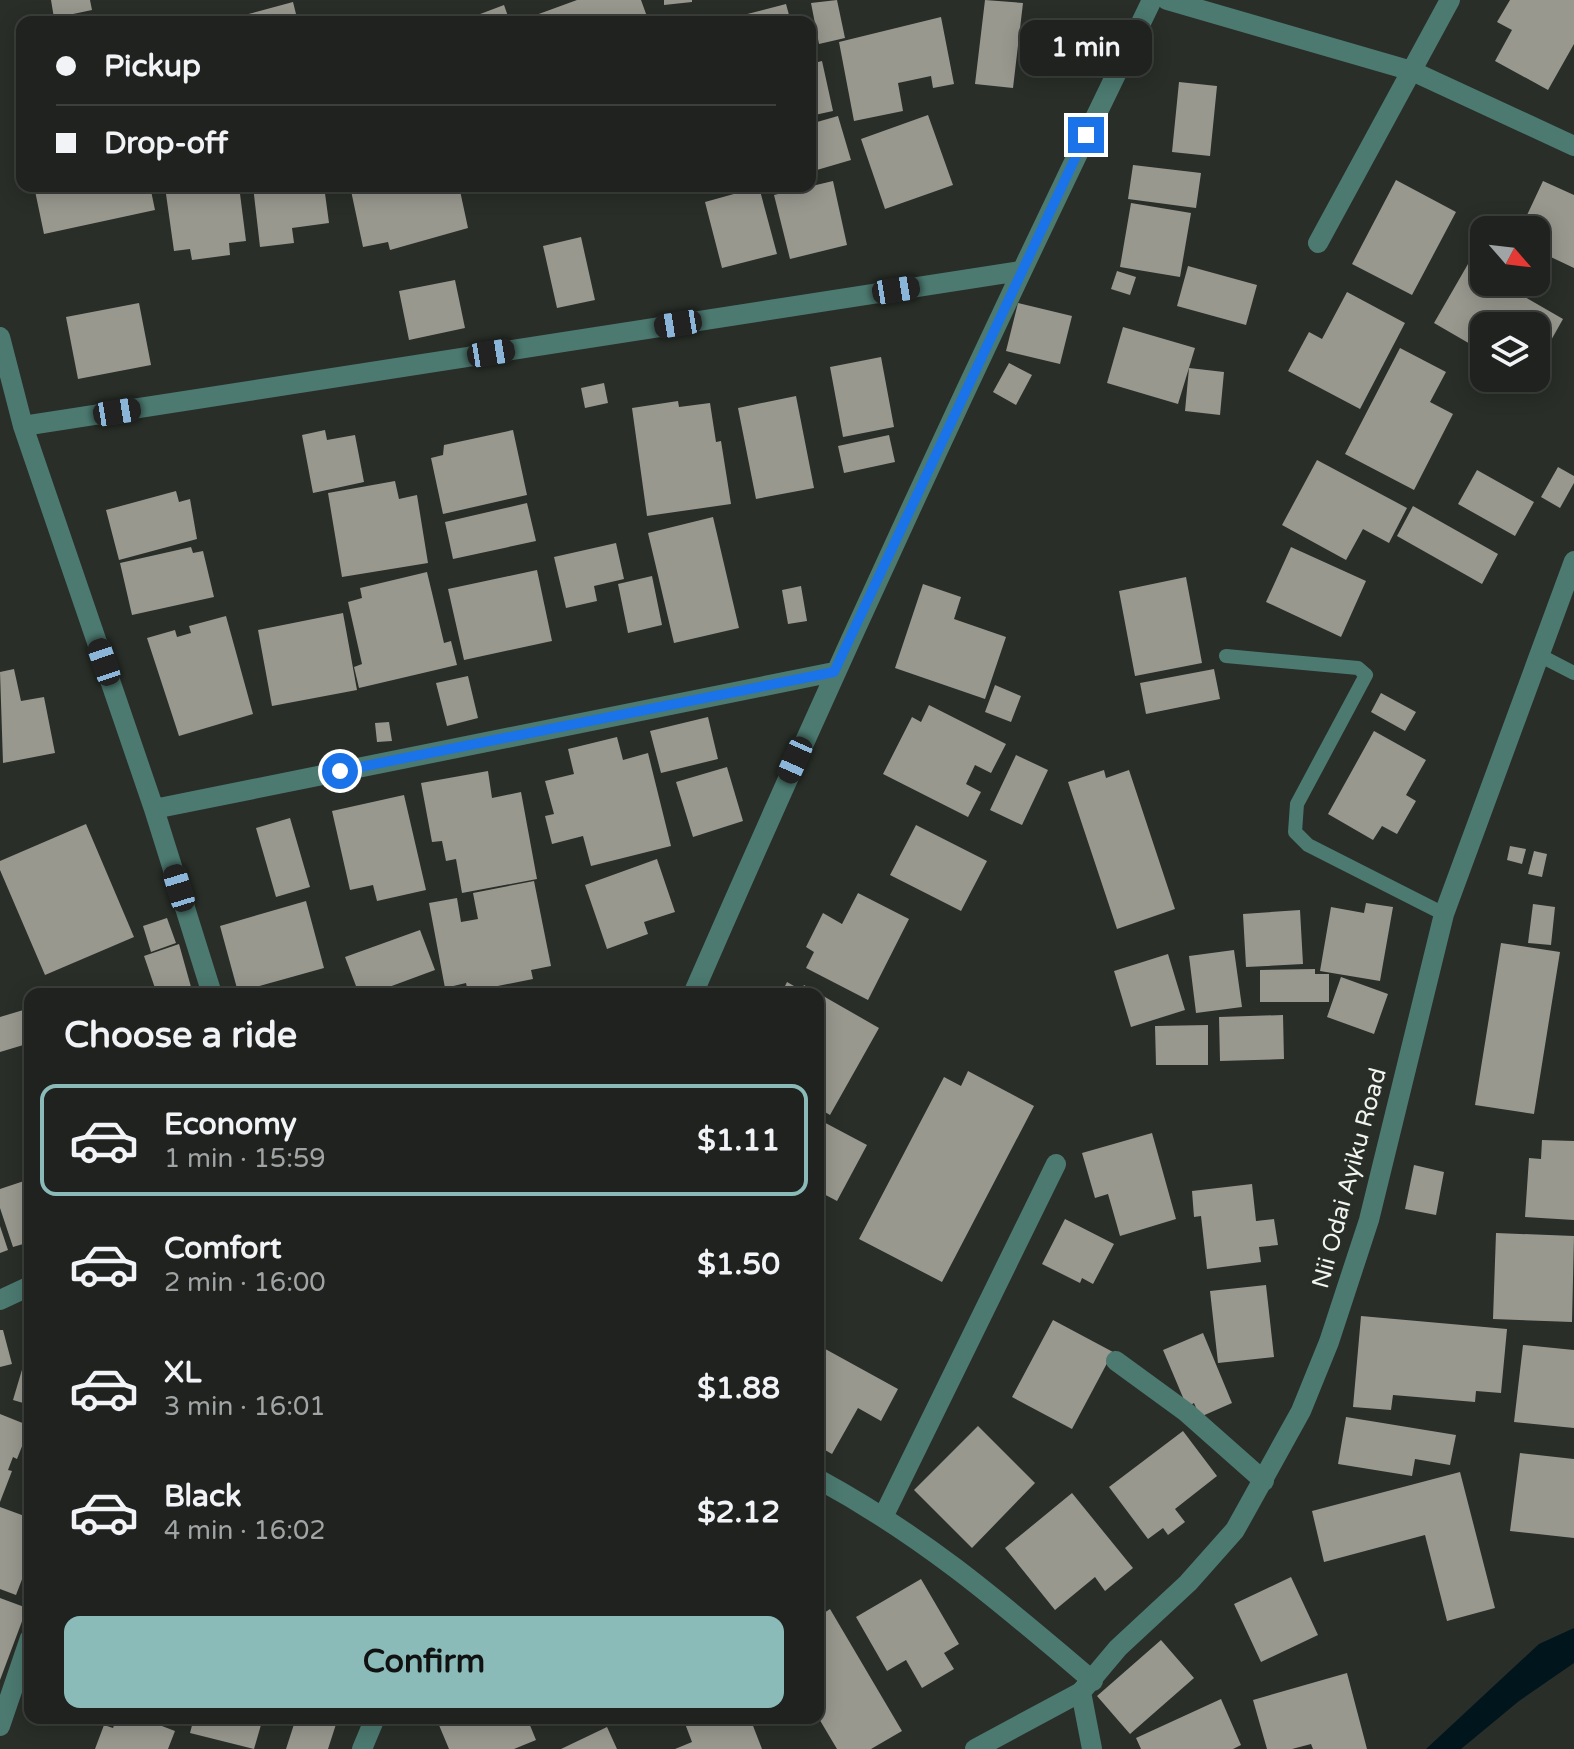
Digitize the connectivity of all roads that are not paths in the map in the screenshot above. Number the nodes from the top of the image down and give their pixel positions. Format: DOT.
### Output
graph roads {
  1 [pos="1152,0"];
  2 [pos="1167,0"];
  3 [pos="1450,0"];
  4 [pos="1412,71"];
  5 [pos="1574,146"];
  6 [pos="1318,243"];
  7 [pos="1020,271"];
  8 [pos="0,337"];
  9 [pos="23,426"];
  10 [pos="1574,561"];
  11 [pos="1539,655"];
  12 [pos="1226,656"];
  13 [pos="834,672"];
  14 [pos="1574,673"];
  15 [pos="154,809"];
  16 [pos="1444,914"];
  17 [pos="210,988"];
  18 [pos="696,988"];
  19 [pos="1056,1164"];
  20 [pos="24,1289"];
  21 [pos="0,1300"];
  22 [pos="1116,1361"];
  23 [pos="1264,1481"];
  24 [pos="824,1482"];
  25 [pos="884,1515"];
  26 [pos="24,1656"];
  27 [pos="1087,1687"];
  28 [pos="372,1724"];
  29 [pos="0,1726"];
  30 [pos="362,1749"];
  31 [pos="975,1749"];
  32 [pos="1092,1749"];
  1 -- 7 [label="street"];
  2 -- 4 [label="street"];
  3 -- 4 [label="street"];
  4 -- 5 [label="street"];
  4 -- 6 [label="street"];
  7 -- 9 [label="street"];
  7 -- 13 [label="street"];
  8 -- 9 [label="street"];
  9 -- 15 [label="street"];
  10 -- 11 [label="street, Nii Odai Ayiku Road"];
  11 -- 14 [label="lane"];
  11 -- 16 [label="street, Nii Odai Ayiku Road"];
  12 -- 16 [label="lane"];
  13 -- 15 [label="street"];
  13 -- 18 [label="street"];
  15 -- 17 [label="street"];
  16 -- 23 [label="street, Nii Odai Ayiku Road"];
  19 -- 25 [label="street"];
  20 -- 21 [label="street"];
  22 -- 23 [label="street"];
  23 -- 27 [label="street, Nii Odai Ayiku Road"];
  24 -- 25 [label="street"];
  25 -- 27 [label="street"];
  26 -- 29 [label="street"];
  27 -- 31 [label="street"];
  27 -- 32 [label="street"];
  28 -- 30 [label="street"];
}
